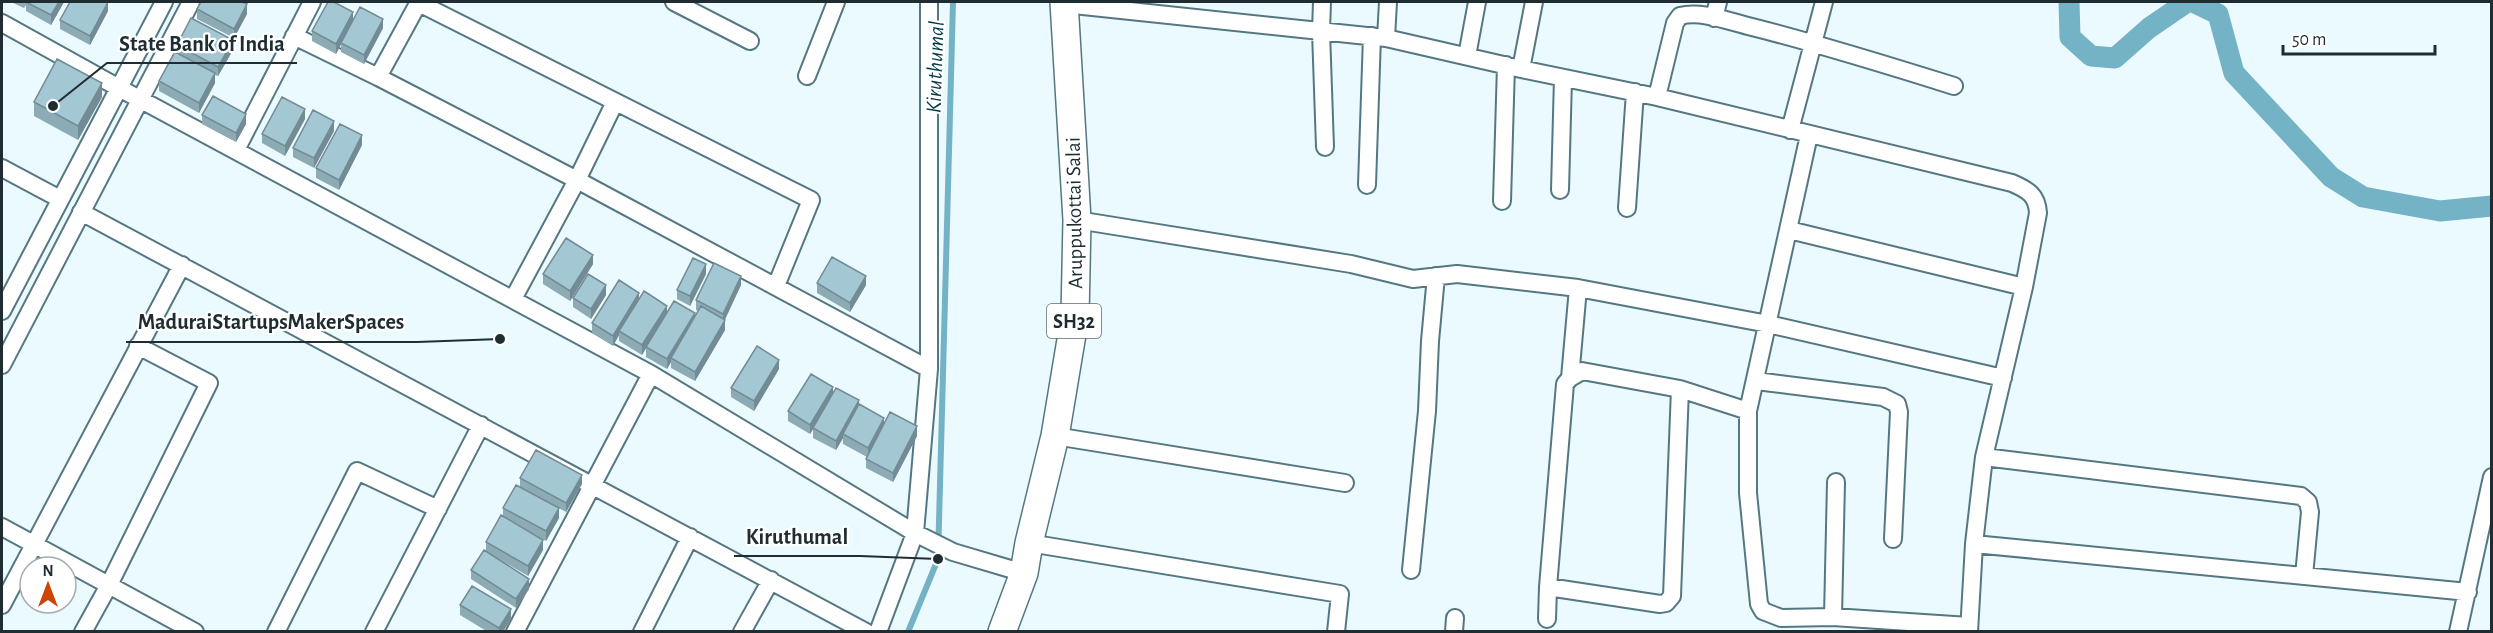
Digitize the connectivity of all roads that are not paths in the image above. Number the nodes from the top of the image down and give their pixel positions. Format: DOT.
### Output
graph roads {
  1 [pos="164,2"];
  2 [pos="191,2"];
  3 [pos="312,2"];
  4 [pos="419,2"];
  5 [pos="674,2"];
  6 [pos="836,2"];
  7 [pos="929,2"];
  8 [pos="1322,2"];
  9 [pos="1388,2"];
  10 [pos="1477,2"];
  11 [pos="1533,2"];
  12 [pos="1824,2"];
  13 [pos="1064,3"];
  14 [pos="1716,10"];
  15 [pos="2,22"];
  16 [pos="1321,31"];
  17 [pos="294,36"];
  18 [pos="1379,37"];
  19 [pos="750,41"];
  20 [pos="1813,42"];
  21 [pos="1467,56"];
  22 [pos="1513,67"];
  23 [pos="807,76"];
  24 [pos="378,77"];
  25 [pos="1563,78"];
  26 [pos="1954,86"];
  27 [pos="119,88"];
  28 [pos="1635,92"];
  29 [pos="1657,96"];
  30 [pos="141,100"];
  31 [pos="615,102"];
  32 [pos="1790,130"];
  33 [pos="1809,135"];
  34 [pos="1325,147"];
  35 [pos="236,150"];
  36 [pos="2,168"];
  37 [pos="577,180"];
  38 [pos="1367,185"];
  39 [pos="1560,190"];
  40 [pos="60,199"];
  41 [pos="1502,201"];
  42 [pos="1628,208"];
  43 [pos="81,212"];
  44 [pos="1077,220"];
  45 [pos="1789,230"];
  46 [pos="182,265"];
  47 [pos="1436,276"];
  48 [pos="776,286"];
  49 [pos="2024,287"];
  50 [pos="1578,288"];
  51 [pos="513,299"];
  52 [pos="2,311"];
  53 [pos="1768,324"];
  54 [pos="138,346"];
  55 [pos="2,365"];
  56 [pos="929,369"];
  57 [pos="651,374"];
  58 [pos="1570,378"];
  59 [pos="2003,378"];
  60 [pos="1756,381"];
  61 [pos="1680,389"];
  62 [pos="1748,411"];
  63 [pos="481,425"];
  64 [pos="1054,436"];
  65 [pos="1984,457"];
  66 [pos="2492,477"];
  67 [pos="1836,482"];
  68 [pos="1345,483"];
  69 [pos="593,485"];
  70 [pos="438,509"];
  71 [pos="2,527"];
  72 [pos="922,536"];
  73 [pos="690,537"];
  74 [pos="1893,539"];
  75 [pos="33,543"];
  76 [pos="1029,543"];
  77 [pos="1974,544"];
  78 [pos="1411,570"];
  79 [pos="1024,573"];
  80 [pos="2304,576"];
  81 [pos="771,580"];
  82 [pos="109,585"];
  83 [pos="1548,587"];
  84 [pos="2468,592"];
  85 [pos="2,605"];
  86 [pos="1833,617"];
  87 [pos="1547,619"];
  88 [pos="1969,629"];
  89 [pos="83,632"];
  90 [pos="195,632"];
  91 [pos="276,632"];
  92 [pos="374,632"];
  93 [pos="515,632"];
  94 [pos="642,632"];
  95 [pos="742,632"];
  96 [pos="866,632"];
  97 [pos="878,632"];
  98 [pos="1002,632"];
  99 [pos="1336,632"];
  100 [pos="2458,632"];
  1 -- 27 [label="street"];
  2 -- 30 [label="street"];
  3 -- 17 [label="street"];
  4 -- 24 [label="street"];
  4 -- 31 [label="street"];
  5 -- 19 [label="street"];
  6 -- 23 [label="street"];
  7 -- 56 [label="street"];
  8 -- 16 [label="street"];
  9 -- 18 [label="street"];
  10 -- 21 [label="street"];
  11 -- 22 [label="street"];
  12 -- 20 [label="street"];
  13 -- 16 [label="street"];
  13 -- 44 [label="main road, Aruppukottai Salai / SH32"];
  14 -- 20 [label="street"];
  14 -- 29 [label="street"];
  15 -- 27 [label="street"];
  16 -- 18 [label="street"];
  16 -- 34 [label="street"];
  17 -- 24 [label="street"];
  17 -- 35 [label="street"];
  18 -- 21 [label="street"];
  18 -- 38 [label="street"];
  20 -- 26 [label="street"];
  20 -- 32 [label="street"];
  21 -- 22 [label="street"];
  22 -- 25 [label="street"];
  22 -- 41 [label="street"];
  24 -- 37 [label="street"];
  25 -- 28 [label="street"];
  25 -- 39 [label="street"];
  27 -- 30 [label="street"];
  27 -- 40 [label="street"];
  28 -- 29 [label="street"];
  28 -- 42 [label="street"];
  29 -- 32 [label="street"];
  30 -- 35 [label="street"];
  30 -- 43 [label="street"];
  31 -- 37 [label="street"];
  31 -- 48 [label="street"];
  32 -- 33 [label="street"];
  33 -- 45 [label="street"];
  33 -- 49 [label="street"];
  35 -- 51 [label="street"];
  36 -- 40 [label="street"];
  37 -- 48 [label="street"];
  37 -- 51 [label="street"];
  40 -- 52 [label="street"];
  43 -- 46 [label="street"];
  43 -- 55 [label="street"];
  44 -- 47 [label="street"];
  44 -- 64 [label="main road, Aruppukottai Salai / SH32"];
  45 -- 49 [label="street"];
  45 -- 53 [label="street"];
  46 -- 54 [label="street"];
  46 -- 63 [label="street"];
  47 -- 50 [label="street"];
  47 -- 78 [label="street"];
  48 -- 56 [label="street"];
  49 -- 59 [label="street"];
  50 -- 53 [label="street"];
  50 -- 58 [label="street"];
  51 -- 57 [label="street"];
  53 -- 59 [label="street"];
  53 -- 60 [label="street"];
  54 -- 75 [label="street"];
  54 -- 82 [label="street"];
  56 -- 72 [label="street"];
  57 -- 69 [label="street"];
  57 -- 72 [label="street"];
  58 -- 61 [label="street"];
  58 -- 83 [label="street"];
  59 -- 65 [label="street"];
  60 -- 62 [label="street"];
  60 -- 74 [label="street"];
  61 -- 62 [label="street"];
  61 -- 83 [label="street"];
  62 -- 86 [label="street"];
  63 -- 69 [label="street"];
  63 -- 70 [label="street"];
  64 -- 68 [label="street"];
  64 -- 76 [label="main road, Aruppukottai Salai / SH32"];
  65 -- 77 [label="street"];
  65 -- 80 [label="street"];
  66 -- 84 [label="street"];
  67 -- 86 [label="street"];
  69 -- 73 [label="street"];
  69 -- 93 [label="street"];
  70 -- 91 [label="street"];
  70 -- 92 [label="street"];
  71 -- 75 [label="street"];
  72 -- 79 [label="street"];
  72 -- 97 [label="street"];
  73 -- 81 [label="street"];
  73 -- 94 [label="street"];
  75 -- 82 [label="street"];
  75 -- 85 [label="street"];
  76 -- 79 [label="main road, Aruppukottai Salai / SH32"];
  76 -- 99 [label="street"];
  77 -- 80 [label="street"];
  77 -- 88 [label="street"];
  79 -- 98 [label="main road, Aruppukottai Salai / SH32"];
  80 -- 84 [label="street"];
  81 -- 95 [label="street"];
  81 -- 96 [label="street"];
  82 -- 89 [label="street"];
  82 -- 90 [label="street"];
  83 -- 87 [label="street"];
  84 -- 100 [label="street"];
  86 -- 88 [label="street"];
}
